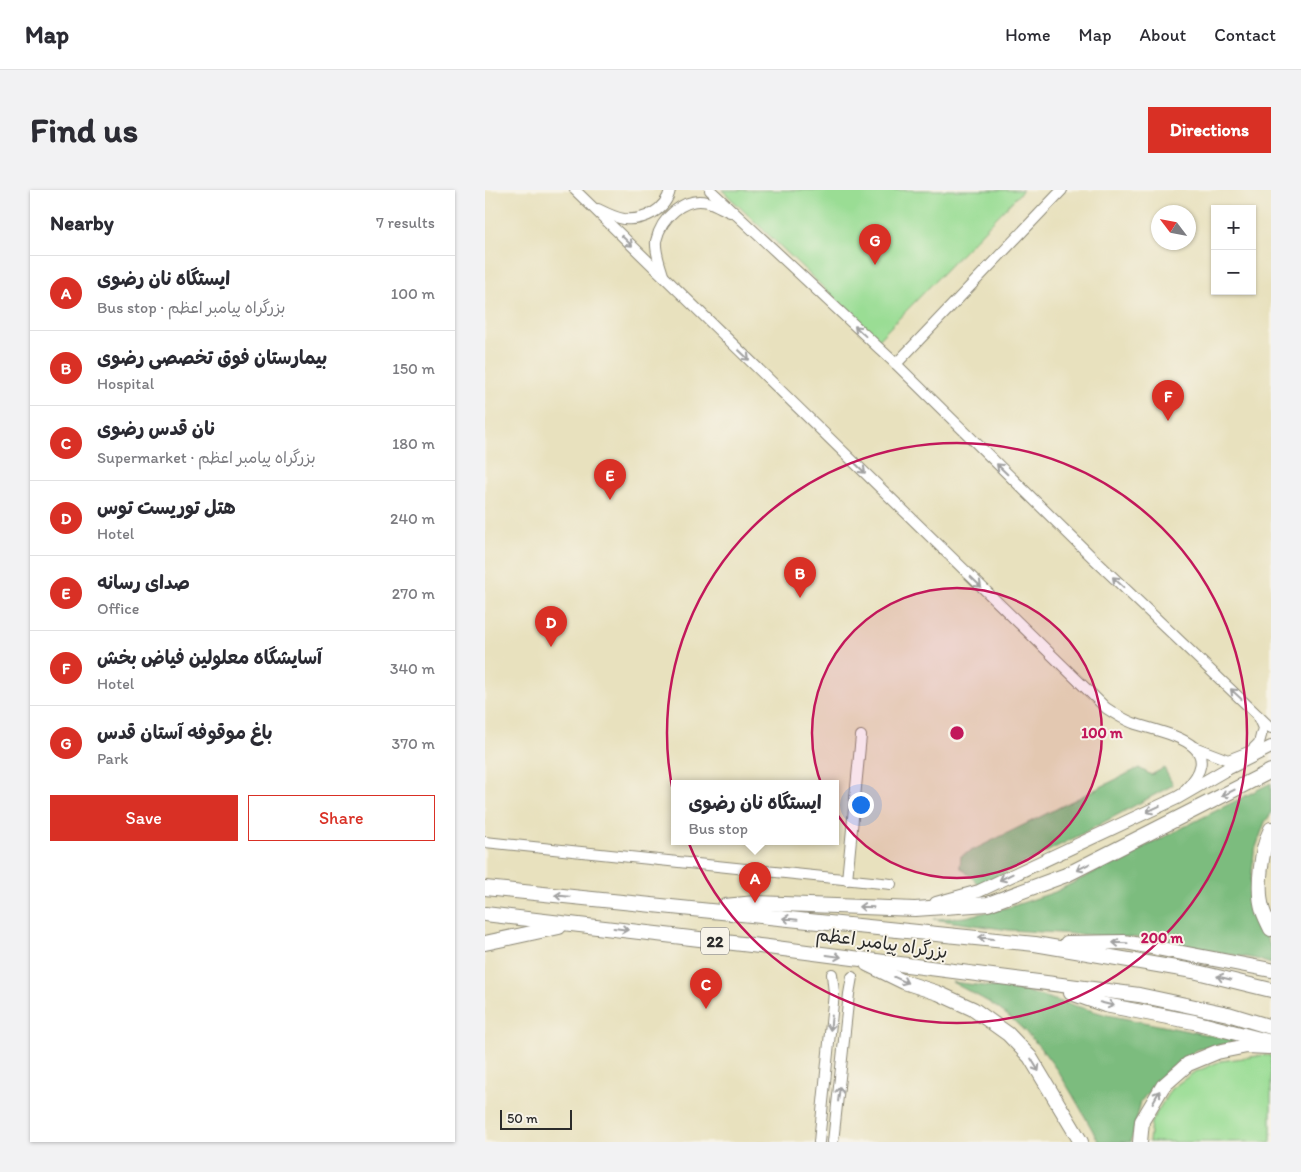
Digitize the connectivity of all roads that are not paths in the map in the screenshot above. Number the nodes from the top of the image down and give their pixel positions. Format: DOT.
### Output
graph roads {
  1 [pos="575,190"];
  2 [pos="671,190"];
  3 [pos="710,190"];
  4 [pos="1062,190"];
  5 [pos="593,207"];
  6 [pos="735,214"];
  7 [pos="663,276"];
  8 [pos="896,364"];
  9 [pos="1255,711"];
  10 [pos="1271,728"];
  11 [pos="861,736"];
  12 [pos="1194,747"];
  13 [pos="1271,747"];
  14 [pos="1271,771"];
  15 [pos="1177,798"];
  16 [pos="1271,829"];
  17 [pos="485,842"];
  18 [pos="847,880"];
  19 [pos="891,884"];
  20 [pos="485,888"];
  21 [pos="697,909"];
  22 [pos="915,909"];
  23 [pos="485,914"];
  24 [pos="572,924"];
  25 [pos="1271,929"];
  26 [pos="485,943"];
  27 [pos="1035,944"];
  28 [pos="857,959"];
  29 [pos="1271,970"];
  30 [pos="833,974"];
  31 [pos="852,976"];
  32 [pos="1044,984"];
  33 [pos="1271,990"];
  34 [pos="1271,1026"];
  35 [pos="1271,1042"];
  36 [pos="1271,1047"];
  37 [pos="827,1048"];
  38 [pos="844,1050"];
  39 [pos="1079,1139"];
  40 [pos="819,1142"];
  41 [pos="833,1142"];
  42 [pos="1140,1142"];
  1 -- 5 [label="street"];
  2 -- 5 [label="street"];
  3 -- 6 [label="street"];
  4 -- 8 [label="street"];
  5 -- 7 [label="street, one-way"];
  6 -- 7 [label="street"];
  8 -- 6 [label="street, one-way"];
  7 -- 12 [label="street, one-way"];
  9 -- 8 [label="street, one-way"];
  9 -- 10 [label="street"];
  9 -- 12 [label="street"];
  11 -- 18 [label="street"];
  12 -- 15 [label="street"];
  13 -- 15 [label="main road"];
  14 -- 22 [label="highway, one-way"];
  15 -- 22 [label="main road, one-way"];
  16 -- 25 [label="highway"];
  17 -- 18 [label="street"];
  18 -- 19 [label="street"];
  21 -- 20 [label="highway, بزرگراه پیامبر اعظم / 22, one-way"];
  22 -- 21 [label="highway, one-way"];
  27 -- 21 [label="highway, بزرگراه پیامبر اعظم, one-way"];
  23 -- 24 [label="highway, بزرگراه پیامبر اعظم / 22"];
  24 -- 26 [label="highway"];
  24 -- 28 [label="highway, بزرگراه پیامبر اعظم / 22, one-way"];
  29 -- 27 [label="highway, one-way"];
  33 -- 27 [label="highway, بزرگراه پیامبر اعظم, one-way"];
  28 -- 32 [label="highway, بزرگراه پیامبر اعظم / 22"];
  28 -- 39 [label="highway, one-way"];
  30 -- 37 [label="street, one-way"];
  31 -- 38 [label="street"];
  32 -- 34 [label="highway, بزرگراه پیامبر اعظم"];
  32 -- 35 [label="highway, one-way"];
  42 -- 36 [label="highway, one-way"];
  37 -- 38 [label="street"];
  37 -- 40 [label="street"];
  41 -- 38 [label="street, one-way"];
}
